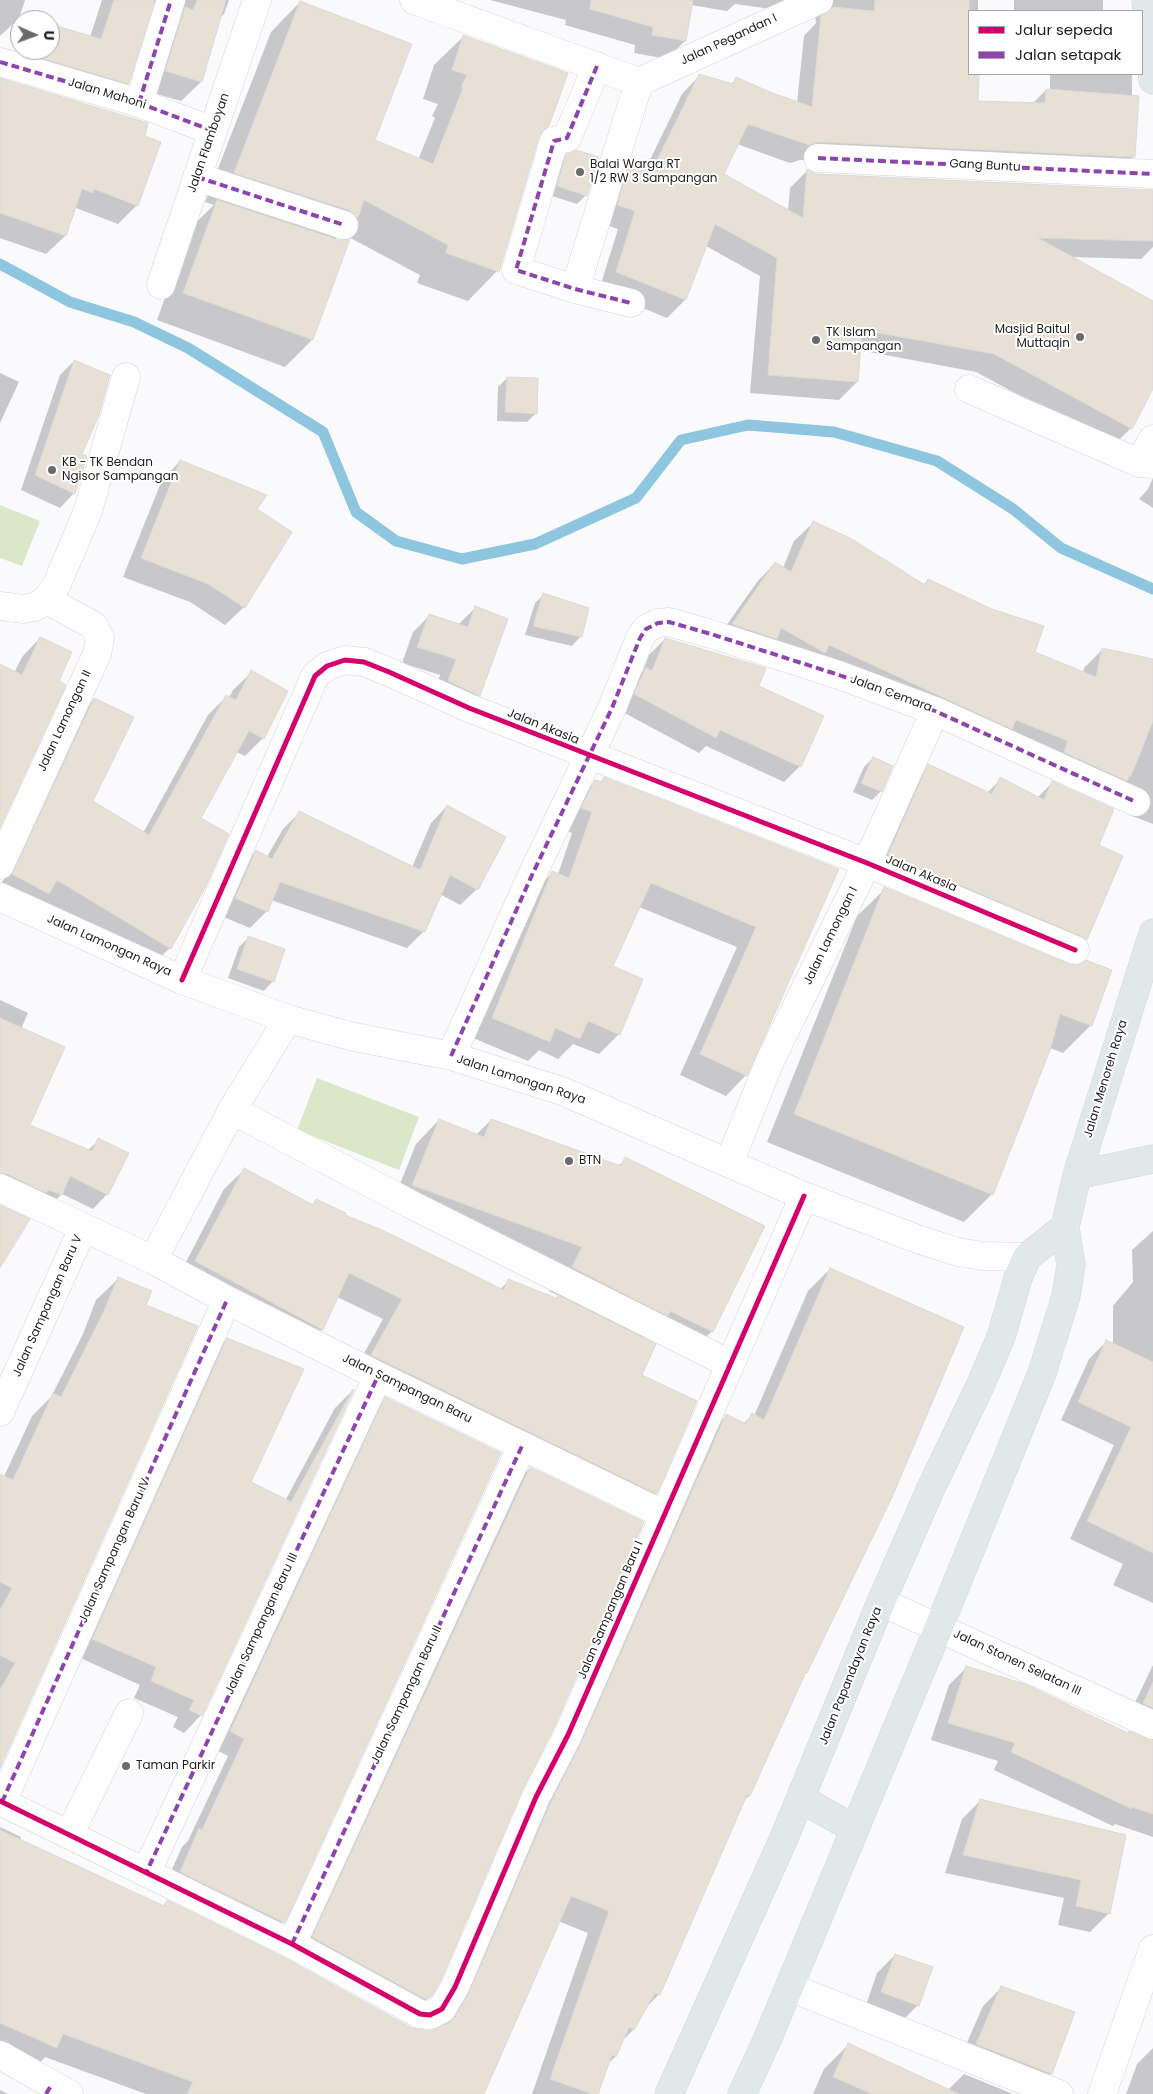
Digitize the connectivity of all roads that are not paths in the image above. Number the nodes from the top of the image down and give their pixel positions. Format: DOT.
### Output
graph roads {
  1 [pos="171,0"];
  2 [pos="257,0"];
  3 [pos="414,0"];
  4 [pos="820,0"];
  5 [pos="1146,0"];
  6 [pos="0,62"];
  7 [pos="597,66"];
  8 [pos="1153,80"];
  9 [pos="639,82"];
  10 [pos="139,103"];
  11 [pos="213,131"];
  12 [pos="818,158"];
  13 [pos="1153,174"];
  14 [pos="198,177"];
  15 [pos="344,225"];
  16 [pos="161,285"];
  17 [pos="575,289"];
  18 [pos="631,303"];
  19 [pos="126,377"];
  20 [pos="969,389"];
  21 [pos="1153,439"];
  22 [pos="1146,463"];
  23 [pos="46,600"];
  24 [pos="0,606"];
  25 [pos="935,711"];
  26 [pos="588,756"];
  27 [pos="1136,802"];
  28 [pos="867,863"];
  29 [pos="0,865"];
  30 [pos="0,897"];
  31 [pos="1153,935"];
  32 [pos="1075,950"];
  33 [pos="182,980"];
  34 [pos="288,1019"];
  35 [pos="451,1056"];
  36 [pos="232,1110"];
  37 [pos="1153,1159"];
  38 [pos="729,1162"];
  39 [pos="1077,1175"];
  40 [pos="0,1188"];
  41 [pos="804,1196"];
  42 [pos="1065,1227"];
  43 [pos="83,1228"];
  44 [pos="1027,1257"];
  45 [pos="153,1260"];
  46 [pos="1071,1266"];
  47 [pos="228,1300"];
  48 [pos="730,1364"];
  49 [pos="378,1376"];
  50 [pos="0,1412"];
  51 [pos="522,1446"];
  52 [pos="664,1514"];
  53 [pos="881,1602"];
  54 [pos="939,1627"];
  55 [pos="130,1713"];
  56 [pos="1153,1725"];
  57 [pos="801,1799"];
  58 [pos="1,1802"];
  59 [pos="855,1829"];
  60 [pos="69,1835"];
  61 [pos="146,1872"];
  62 [pos="292,1944"];
  63 [pos="1153,1948"];
  64 [pos="788,1987"];
  65 [pos="0,2055"];
  66 [pos="56,2091"];
  67 [pos="669,2094"];
  68 [pos="742,2094"];
  69 [pos="1059,2094"];
  70 [pos="1102,2094"];
  1 -- 10 [label="street"];
  2 -- 11 [label="street, Jalan Flamboyan"];
  3 -- 7 [label="street"];
  4 -- 9 [label="street, Jalan Pegandan I"];
  5 -- 8 [label="main road"];
  6 -- 10 [label="street, Jalan Mahoni"];
  7 -- 9 [label="street"];
  7 -- 17 [label="street"];
  9 -- 17 [label="street"];
  10 -- 11 [label="street, Jalan Mahoni"];
  11 -- 14 [label="street, Jalan Flamboyan"];
  12 -- 13 [label="street, Gang Buntu"];
  14 -- 15 [label="street"];
  14 -- 16 [label="street, Jalan Flamboyan"];
  17 -- 18 [label="street"];
  19 -- 23 [label="street"];
  20 -- 22 [label="street"];
  21 -- 22 [label="street"];
  23 -- 24 [label="street"];
  23 -- 29 [label="street, Jalan Lamongan II"];
  25 -- 26 [label="street, Jalan Cemara"];
  25 -- 27 [label="street, Jalan Cemara"];
  25 -- 28 [label="street, Jalan Lamongan I"];
  26 -- 28 [label="street, Jalan Akasia"];
  26 -- 33 [label="street, Jalan Akasia"];
  26 -- 35 [label="street"];
  28 -- 32 [label="street, Jalan Akasia"];
  28 -- 38 [label="street, Jalan Lamongan I"];
  30 -- 33 [label="street, Jalan Lamongan Raya"];
  31 -- 39 [label="main road, Jalan Menoreh Raya"];
  33 -- 34 [label="street, Jalan Lamongan Raya"];
  34 -- 35 [label="street, Jalan Lamongan Raya"];
  34 -- 36 [label="street"];
  35 -- 38 [label="street, Jalan Lamongan Raya"];
  36 -- 45 [label="street"];
  36 -- 48 [label="street"];
  37 -- 39 [label="main road"];
  38 -- 41 [label="street, Jalan Lamongan Raya"];
  39 -- 42 [label="main road, Jalan Menoreh Raya"];
  40 -- 43 [label="street, Jalan Sampangan Baru"];
  41 -- 44 [label="street, Jalan Lamongan Raya"];
  41 -- 48 [label="street, Jalan Sampangan Baru I"];
  42 -- 44 [label="main road"];
  42 -- 46 [label="main road, Jalan Menoreh Raya"];
  43 -- 45 [label="street, Jalan Sampangan Baru"];
  43 -- 50 [label="street, Jalan Sampangan Baru V"];
  44 -- 46 [label="main road, Jalan Lamongan Raya"];
  44 -- 53 [label="main road, Jalan Papandayan Raya"];
  45 -- 47 [label="street, Jalan Sampangan Baru"];
  46 -- 54 [label="main road"];
  47 -- 49 [label="street, Jalan Sampangan Baru"];
  47 -- 58 [label="street, Jalan Sampangan Baru IV"];
  48 -- 52 [label="street, Jalan Sampangan Baru I"];
  49 -- 51 [label="street, Jalan Sampangan Baru"];
  49 -- 61 [label="street, Jalan Sampangan Baru III"];
  51 -- 52 [label="street, Jalan Sampangan Baru"];
  51 -- 62 [label="street, Jalan Sampangan Baru II"];
  52 -- 62 [label="street, Jalan Sampangan Baru I"];
  53 -- 54 [label="street, Jalan Stonen Selatan III"];
  53 -- 57 [label="main road, Jalan Papandayan Raya"];
  54 -- 56 [label="street, Jalan Stonen Selatan III"];
  54 -- 59 [label="main road"];
  55 -- 60 [label="street"];
  57 -- 59 [label="main road"];
  57 -- 67 [label="main road, Jalan Papandayan Raya"];
  58 -- 60 [label="street"];
  59 -- 64 [label="main road"];
  60 -- 61 [label="street"];
  61 -- 62 [label="street"];
  63 -- 70 [label="street"];
  64 -- 68 [label="main road"];
  64 -- 69 [label="street"];
  65 -- 66 [label="street"];
}
